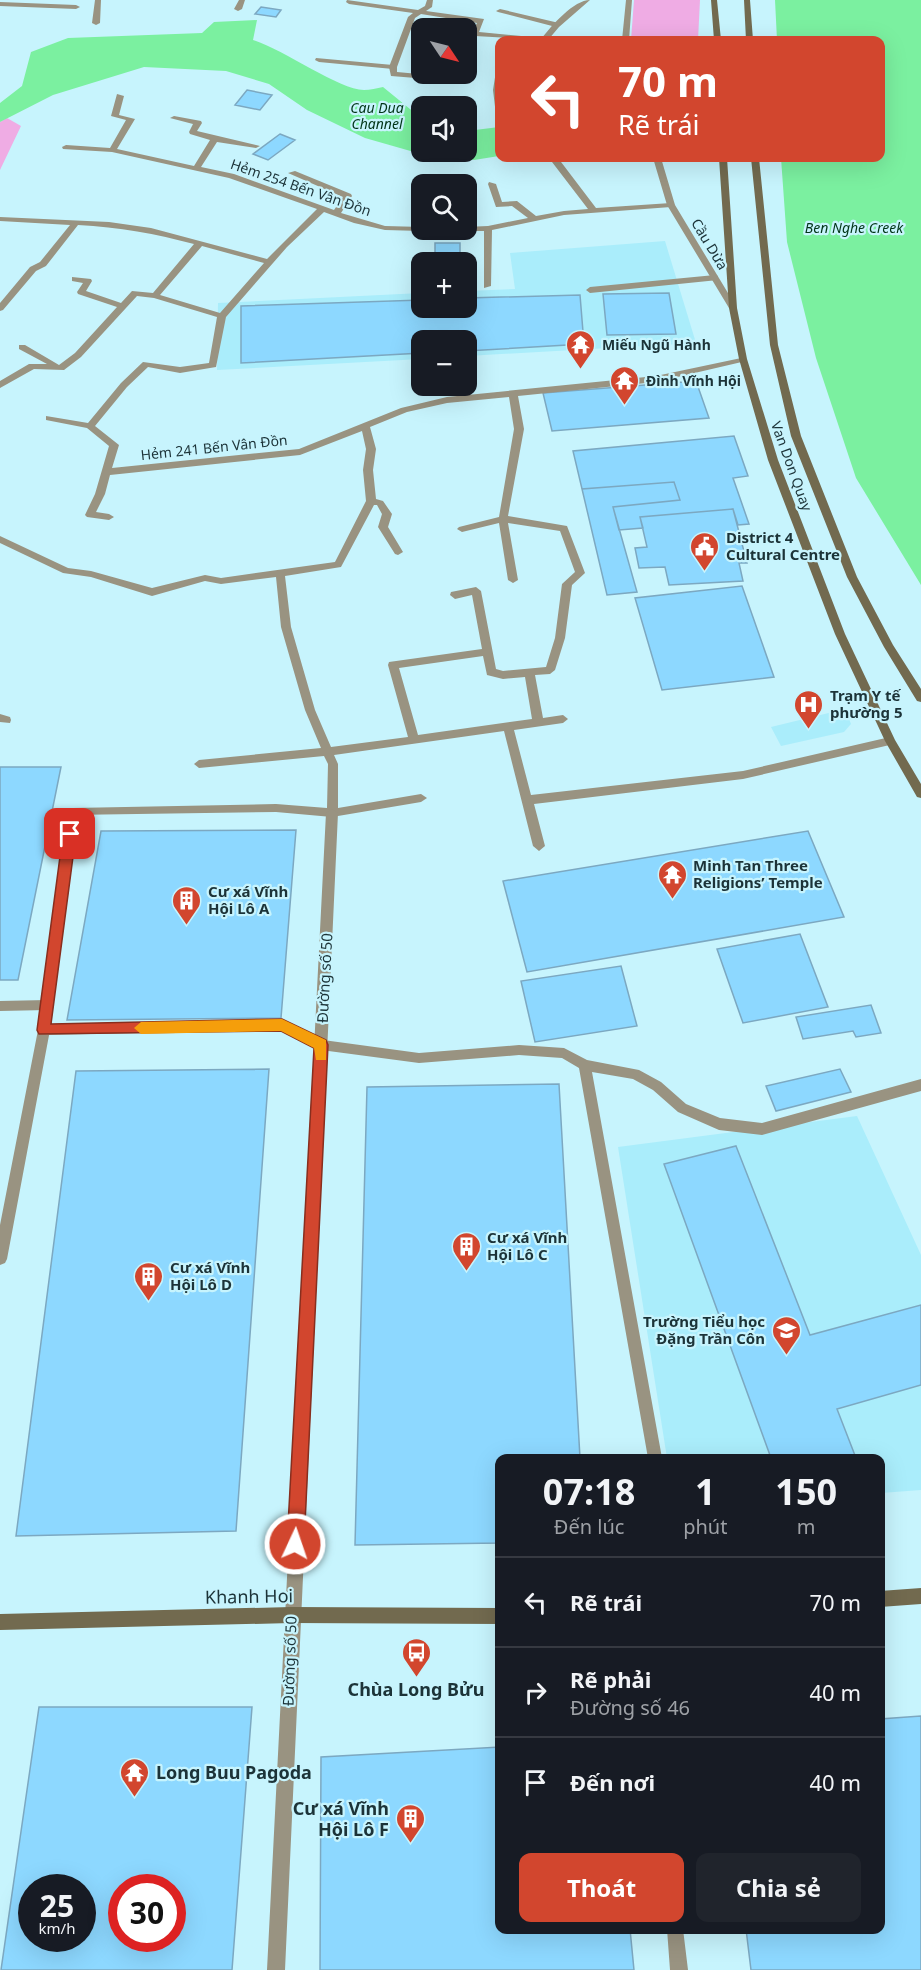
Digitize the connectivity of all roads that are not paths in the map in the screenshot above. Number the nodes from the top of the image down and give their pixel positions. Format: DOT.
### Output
graph roads {
  1 [pos="98,0"];
  2 [pos="242,0"];
  3 [pos="350,0"];
  4 [pos="430,0"];
  5 [pos="587,0"];
  6 [pos="629,0"];
  7 [pos="714,0"];
  8 [pos="747,0"];
  9 [pos="0,4"];
  10 [pos="76,7"];
  11 [pos="238,9"];
  12 [pos="500,10"];
  13 [pos="420,11"];
  14 [pos="463,18"];
  15 [pos="477,20"];
  16 [pos="96,23"];
  17 [pos="555,26"];
  18 [pos="477,31"];
  19 [pos="477,34"];
  20 [pos="495,36"];
  21 [pos="547,36"];
  22 [pos="626,36"];
  23 [pos="718,36"];
  24 [pos="750,36"];
  25 [pos="319,60"];
  26 [pos="393,67"];
  27 [pos="411,76"];
  28 [pos="120,96"];
  29 [pos="174,118"];
  30 [pos="215,139"];
  31 [pos="256,146"];
  32 [pos="66,147"];
  33 [pos="112,150"];
  34 [pos="557,162"];
  35 [pos="658,162"];
  36 [pos="723,162"];
  37 [pos="755,162"];
  38 [pos="196,169"];
  39 [pos="292,173"];
  40 [pos="492,184"];
  41 [pos="671,205"];
  42 [pos="322,209"];
  43 [pos="594,210"];
  44 [pos="336,214"];
  45 [pos="534,218"];
  46 [pos="0,219"];
  47 [pos="75,224"];
  48 [pos="477,228"];
  49 [pos="488,228"];
  50 [pos="411,229"];
  51 [pos="199,244"];
  52 [pos="270,262"];
  53 [pos="715,278"];
  54 [pos="75,279"];
  55 [pos="487,286"];
  56 [pos="590,290"];
  57 [pos="155,296"];
  58 [pos="123,306"];
  59 [pos="0,308"];
  60 [pos="733,308"];
  61 [pos="222,316"];
  62 [pos="22,347"];
  63 [pos="743,359"];
  64 [pos="61,368"];
  65 [pos="0,385"];
  66 [pos="513,394"];
  67 [pos="49,418"];
  68 [pos="90,426"];
  69 [pos="364,426"];
  70 [pos="106,472"];
  71 [pos="371,501"];
  72 [pos="109,517"];
  73 [pos="503,519"];
  74 [pos="462,529"];
  75 [pos="0,539"];
  76 [pos="398,552"];
  77 [pos="280,572"];
  78 [pos="513,580"];
  79 [pos="455,595"];
  80 [pos="487,652"];
  81 [pos="529,672"];
  82 [pos="921,698"];
  83 [pos="563,719"];
  84 [pos="538,722"];
  85 [pos="508,726"];
  86 [pos="414,739"];
  87 [pos="890,741"];
  88 [pos="327,750"];
  89 [pos="199,764"];
  90 [pos="921,794"];
  91 [pos="421,798"];
  92 [pos="527,800"];
  93 [pos="332,813"];
  94 [pos="539,846"];
  95 [pos="47,1005"];
  96 [pos="0,1006"];
  97 [pos="44,1030"];
  98 [pos="321,1045"];
  99 [pos="585,1065"];
  100 [pos="921,1085"];
  101 [pos="0,1259"];
  102 [pos="654,1454"];
  103 [pos="921,1596"];
  104 [pos="885,1599"];
  105 [pos="291,1615"];
  106 [pos="495,1616"];
  107 [pos="0,1622"];
  108 [pos="675,1934"];
  109 [pos="276,1970"];
  110 [pos="679,1970"];
  1 -- 16 [label="street"];
  2 -- 11 [label="street"];
  3 -- 13 [label="street"];
  4 -- 13 [label="street"];
  5 -- 17 [label="street"];
  6 -- 22 [label="street"];
  7 -- 23 [label="main road"];
  8 -- 24 [label="main road"];
  9 -- 10 [label="street"];
  12 -- 17 [label="street"];
  13 -- 14 [label="street"];
  13 -- 26 [label="street"];
  15 -- 18 [label="street"];
  17 -- 21 [label="street"];
  19 -- 20 [label="street"];
  25 -- 26 [label="street"];
  26 -- 27 [label="street"];
  28 -- 33 [label="street"];
  29 -- 30 [label="street"];
  30 -- 31 [label="street"];
  30 -- 38 [label="street"];
  32 -- 33 [label="street, Hẻm 254 Bến Vân Đồn"];
  33 -- 38 [label="street, Hẻm 254 Bến Vân Đồn"];
  34 -- 43 [label="street"];
  35 -- 41 [label="street, Cầu Dừa"];
  36 -- 60 [label="main road, Van Don Quay"];
  37 -- 82 [label="main road, Van Don Quay"];
  38 -- 42 [label="street, Hẻm 254 Bến Vân Đồn"];
  39 -- 44 [label="street"];
  40 -- 45 [label="street"];
  41 -- 43 [label="street"];
  41 -- 53 [label="street, Cầu Dừa"];
  42 -- 44 [label="street, Hẻm 254 Bến Vân Đồn"];
  42 -- 52 [label="street"];
  43 -- 45 [label="street"];
  44 -- 50 [label="street, Hẻm 254 Bến Vân Đồn"];
  45 -- 49 [label="street"];
  46 -- 47 [label="street"];
  47 -- 51 [label="street"];
  47 -- 59 [label="street"];
  48 -- 49 [label="street"];
  49 -- 55 [label="street"];
  51 -- 52 [label="street"];
  51 -- 57 [label="street"];
  52 -- 61 [label="street"];
  53 -- 56 [label="street"];
  53 -- 60 [label="street, Cầu Dừa"];
  54 -- 58 [label="street"];
  57 -- 58 [label="street"];
  57 -- 61 [label="street"];
  58 -- 64 [label="street"];
  60 -- 63 [label="main road, Van Don Quay"];
  61 -- 68 [label="street"];
  62 -- 64 [label="street"];
  63 -- 66 [label="street, Hẻm 241 Bến Vân Đồn"];
  63 -- 87 [label="main road, Van Don Quay"];
  64 -- 65 [label="street"];
  66 -- 69 [label="street, Hẻm 241 Bến Vân Đồn"];
  66 -- 73 [label="street"];
  67 -- 68 [label="street"];
  68 -- 70 [label="street"];
  69 -- 70 [label="street, Hẻm 241 Bến Vân Đồn"];
  69 -- 71 [label="street"];
  70 -- 72 [label="street"];
  71 -- 76 [label="street"];
  71 -- 77 [label="street"];
  73 -- 74 [label="street"];
  73 -- 78 [label="street"];
  73 -- 81 [label="street"];
  75 -- 77 [label="street"];
  77 -- 88 [label="street, Đường số 50"];
  79 -- 80 [label="street"];
  80 -- 81 [label="street"];
  80 -- 86 [label="street"];
  81 -- 84 [label="street"];
  83 -- 84 [label="street"];
  84 -- 85 [label="street"];
  85 -- 86 [label="street"];
  85 -- 92 [label="street"];
  86 -- 88 [label="street"];
  87 -- 90 [label="main road, Van Don Quay"];
  87 -- 92 [label="street"];
  88 -- 89 [label="street"];
  88 -- 93 [label="street, Đường số 50"];
  91 -- 93 [label="street"];
  92 -- 94 [label="street"];
  93 -- 95 [label="street"];
  93 -- 98 [label="street, Đường số 50"];
  95 -- 96 [label="street"];
  95 -- 97 [label="street"];
  97 -- 98 [label="street"];
  97 -- 101 [label="street"];
  98 -- 99 [label="street"];
  98 -- 105 [label="street, Đường số 50"];
  99 -- 100 [label="street"];
  99 -- 102 [label="street"];
  103 -- 104 [label="main road"];
  105 -- 106 [label="main road, Khanh Hoi"];
  105 -- 107 [label="main road, Khanh Hoi"];
  105 -- 109 [label="street, Đường số 50"];
  108 -- 110 [label="street"];
}
